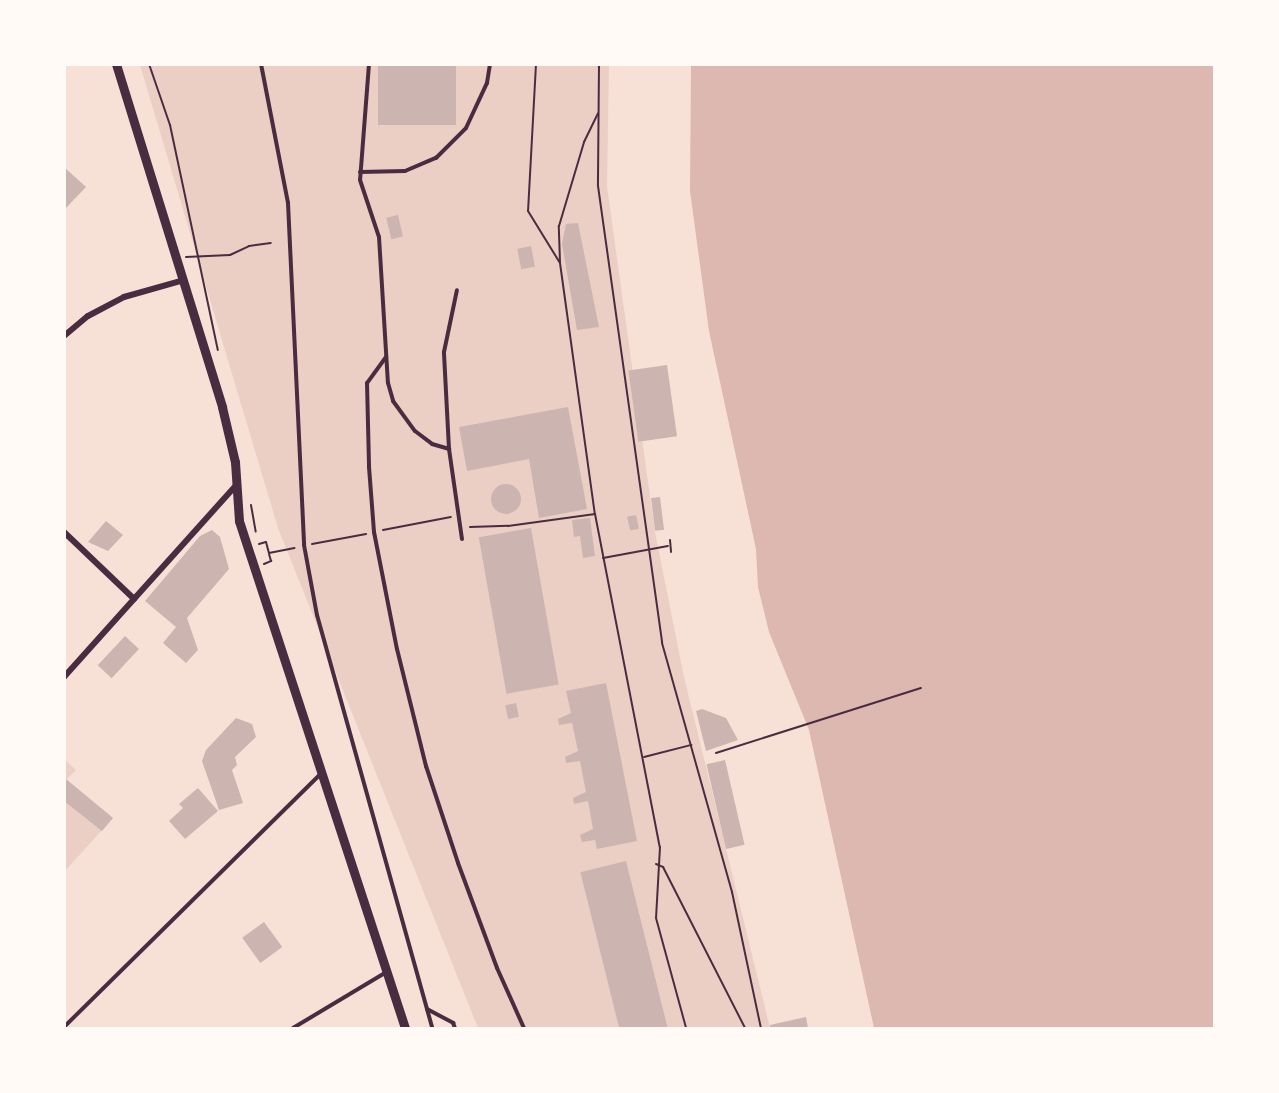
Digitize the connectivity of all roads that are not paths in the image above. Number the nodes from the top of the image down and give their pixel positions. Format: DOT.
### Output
graph roads {
  1 [pos="116,64"];
  2 [pos="261,64"];
  3 [pos="369,64"];
  4 [pos="490,64"];
  5 [pos="360,172"];
  6 [pos="184,279"];
  7 [pos="457,290"];
  8 [pos="64,336"];
  9 [pos="387,357"];
  10 [pos="449,449"];
  11 [pos="236,485"];
  12 [pos="64,532"];
  13 [pos="462,539"];
  14 [pos="134,599"];
  15 [pos="64,676"];
  16 [pos="324,772"];
  17 [pos="388,970"];
  18 [pos="427,1008"];
  19 [pos="64,1027"];
  20 [pos="293,1029"];
  21 [pos="405,1029"];
  22 [pos="432,1029"];
  23 [pos="455,1029"];
  24 [pos="525,1029"];
  1 -- 6 [label="main road"];
  2 -- 18 [label="lane"];
  3 -- 5 [label="lane"];
  4 -- 5 [label="lane"];
  5 -- 9 [label="lane"];
  6 -- 8 [label="street"];
  6 -- 11 [label="main road"];
  7 -- 10 [label="lane"];
  9 -- 10 [label="lane"];
  9 -- 24 [label="lane"];
  10 -- 13 [label="lane"];
  11 -- 14 [label="street"];
  11 -- 16 [label="main road"];
  12 -- 14 [label="street"];
  14 -- 15 [label="street"];
  16 -- 17 [label="main road"];
  16 -- 19 [label="lane"];
  17 -- 20 [label="lane"];
  17 -- 21 [label="main road"];
  18 -- 22 [label="lane"];
  18 -- 23 [label="lane"];
}
